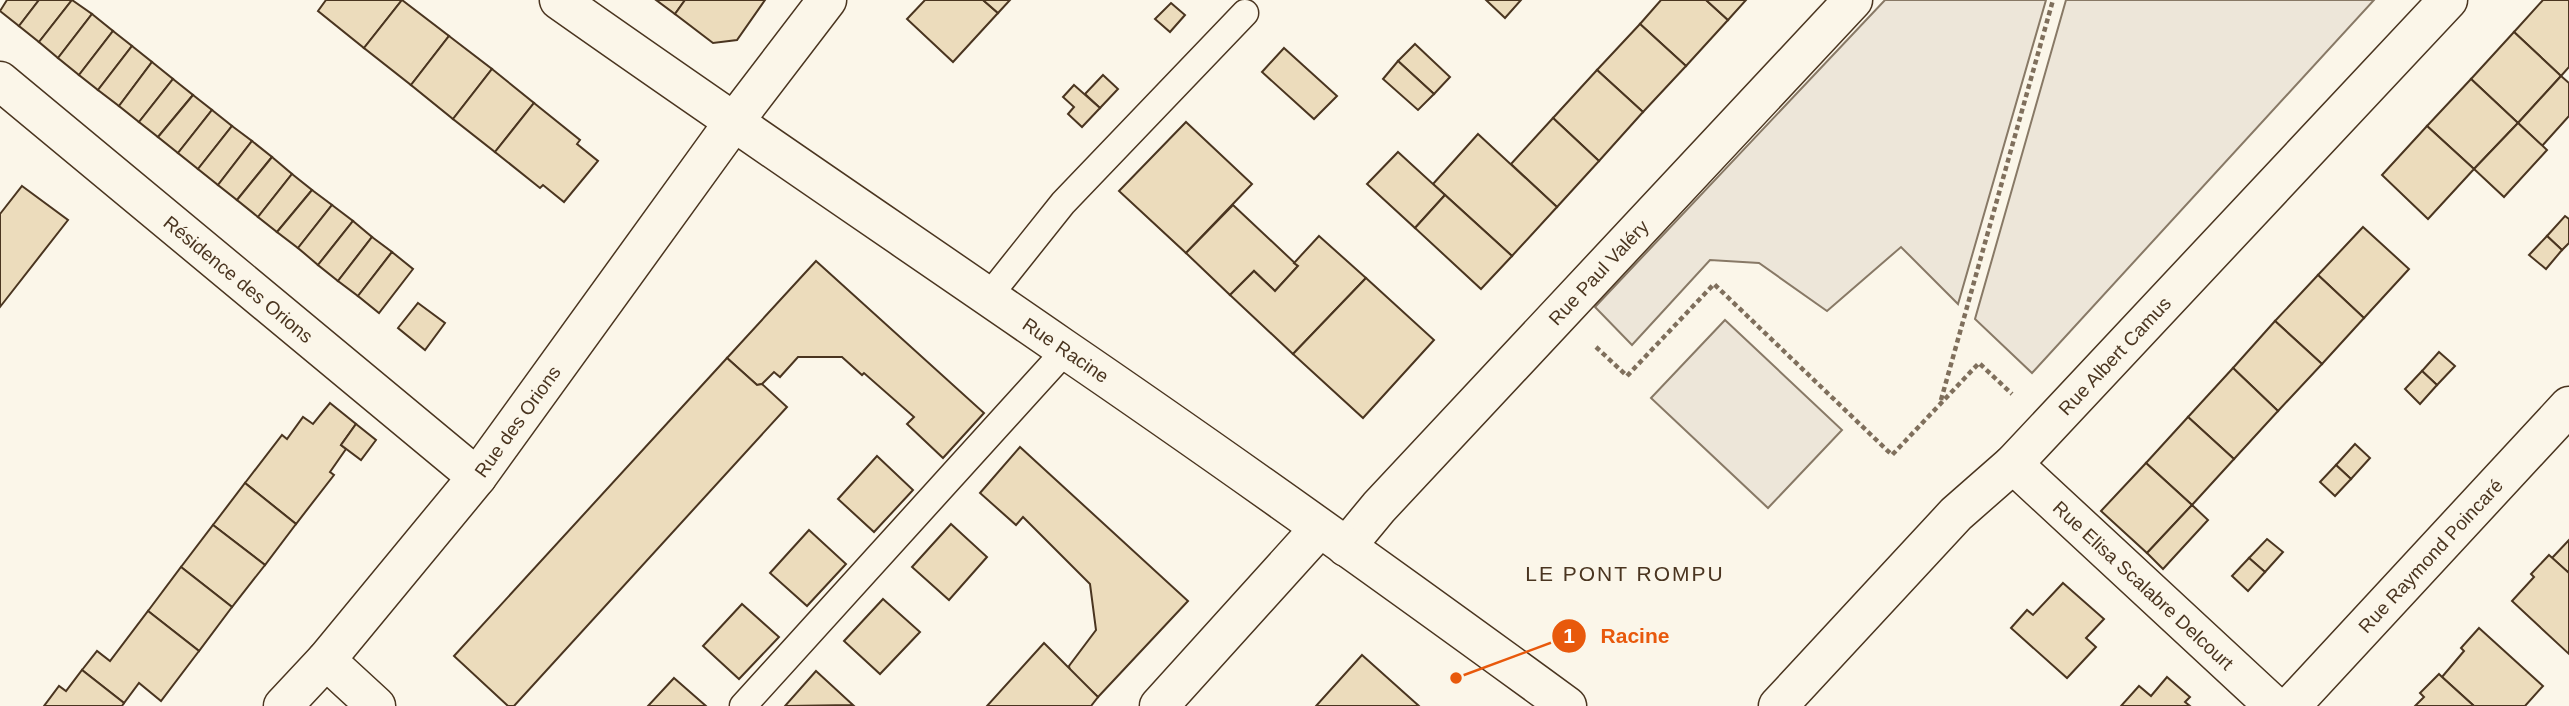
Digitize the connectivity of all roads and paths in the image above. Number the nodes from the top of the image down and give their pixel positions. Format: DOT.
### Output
graph roads {
  1 [pos="559,0"];
  2 [pos="827,0"];
  3 [pos="1853,0"];
  4 [pos="2053,0"];
  5 [pos="2448,0"];
  6 [pos="1245,13"];
  7 [pos="0,81"];
  8 [pos="733,123"];
  9 [pos="988,297"];
  10 [pos="1560,313"];
  11 [pos="1066,350"];
  12 [pos="1940,404"];
  13 [pos="2569,406"];
  14 [pos="2047,427"];
  15 [pos="2013,464"];
  16 [pos="477,477"];
  17 [pos="1333,538"];
  18 [pos="326,660"];
  19 [pos="283,706"];
  20 [pos="376,706"];
  21 [pos="743,706"];
  22 [pos="1159,706"];
  23 [pos="1567,706"];
  24 [pos="1779,706"];
  25 [pos="2274,706"];
  26 [pos="2291,706"];
  1 -- 8 [label="street, Rue Racine"];
  2 -- 8 [label="street, Rue des Orions"];
  3 -- 10 [label="street, Rue Paul Valéry"];
  4 -- 12 [label="path"];
  5 -- 14 [label="street, Rue Albert Camus"];
  6 -- 9 [label="lane"];
  7 -- 16 [label="street, Résidence des Orions"];
  8 -- 9 [label="street, Rue Racine"];
  8 -- 16 [label="street, Rue des Orions"];
  9 -- 11 [label="street, Rue Racine"];
  10 -- 12 [label="path"];
  10 -- 17 [label="street, Rue Paul Valéry"];
  11 -- 17 [label="street, Rue Racine"];
  11 -- 21 [label="lane"];
  12 -- 14 [label="path"];
  13 -- 26 [label="street, Rue Raymond Poincaré"];
  14 -- 15 [label="street, Rue Albert Camus"];
  15 -- 24 [label="street, Rue Albert Camus"];
  15 -- 25 [label="street, Rue Elisa Scalabre Delcourt"];
  16 -- 18 [label="street, Rue des Orions"];
  17 -- 22 [label="street, Rue Paul Valéry"];
  17 -- 23 [label="street, Rue Racine"];
  18 -- 19 [label="street, Rue des Orions"];
  18 -- 20 [label="street"];
}
